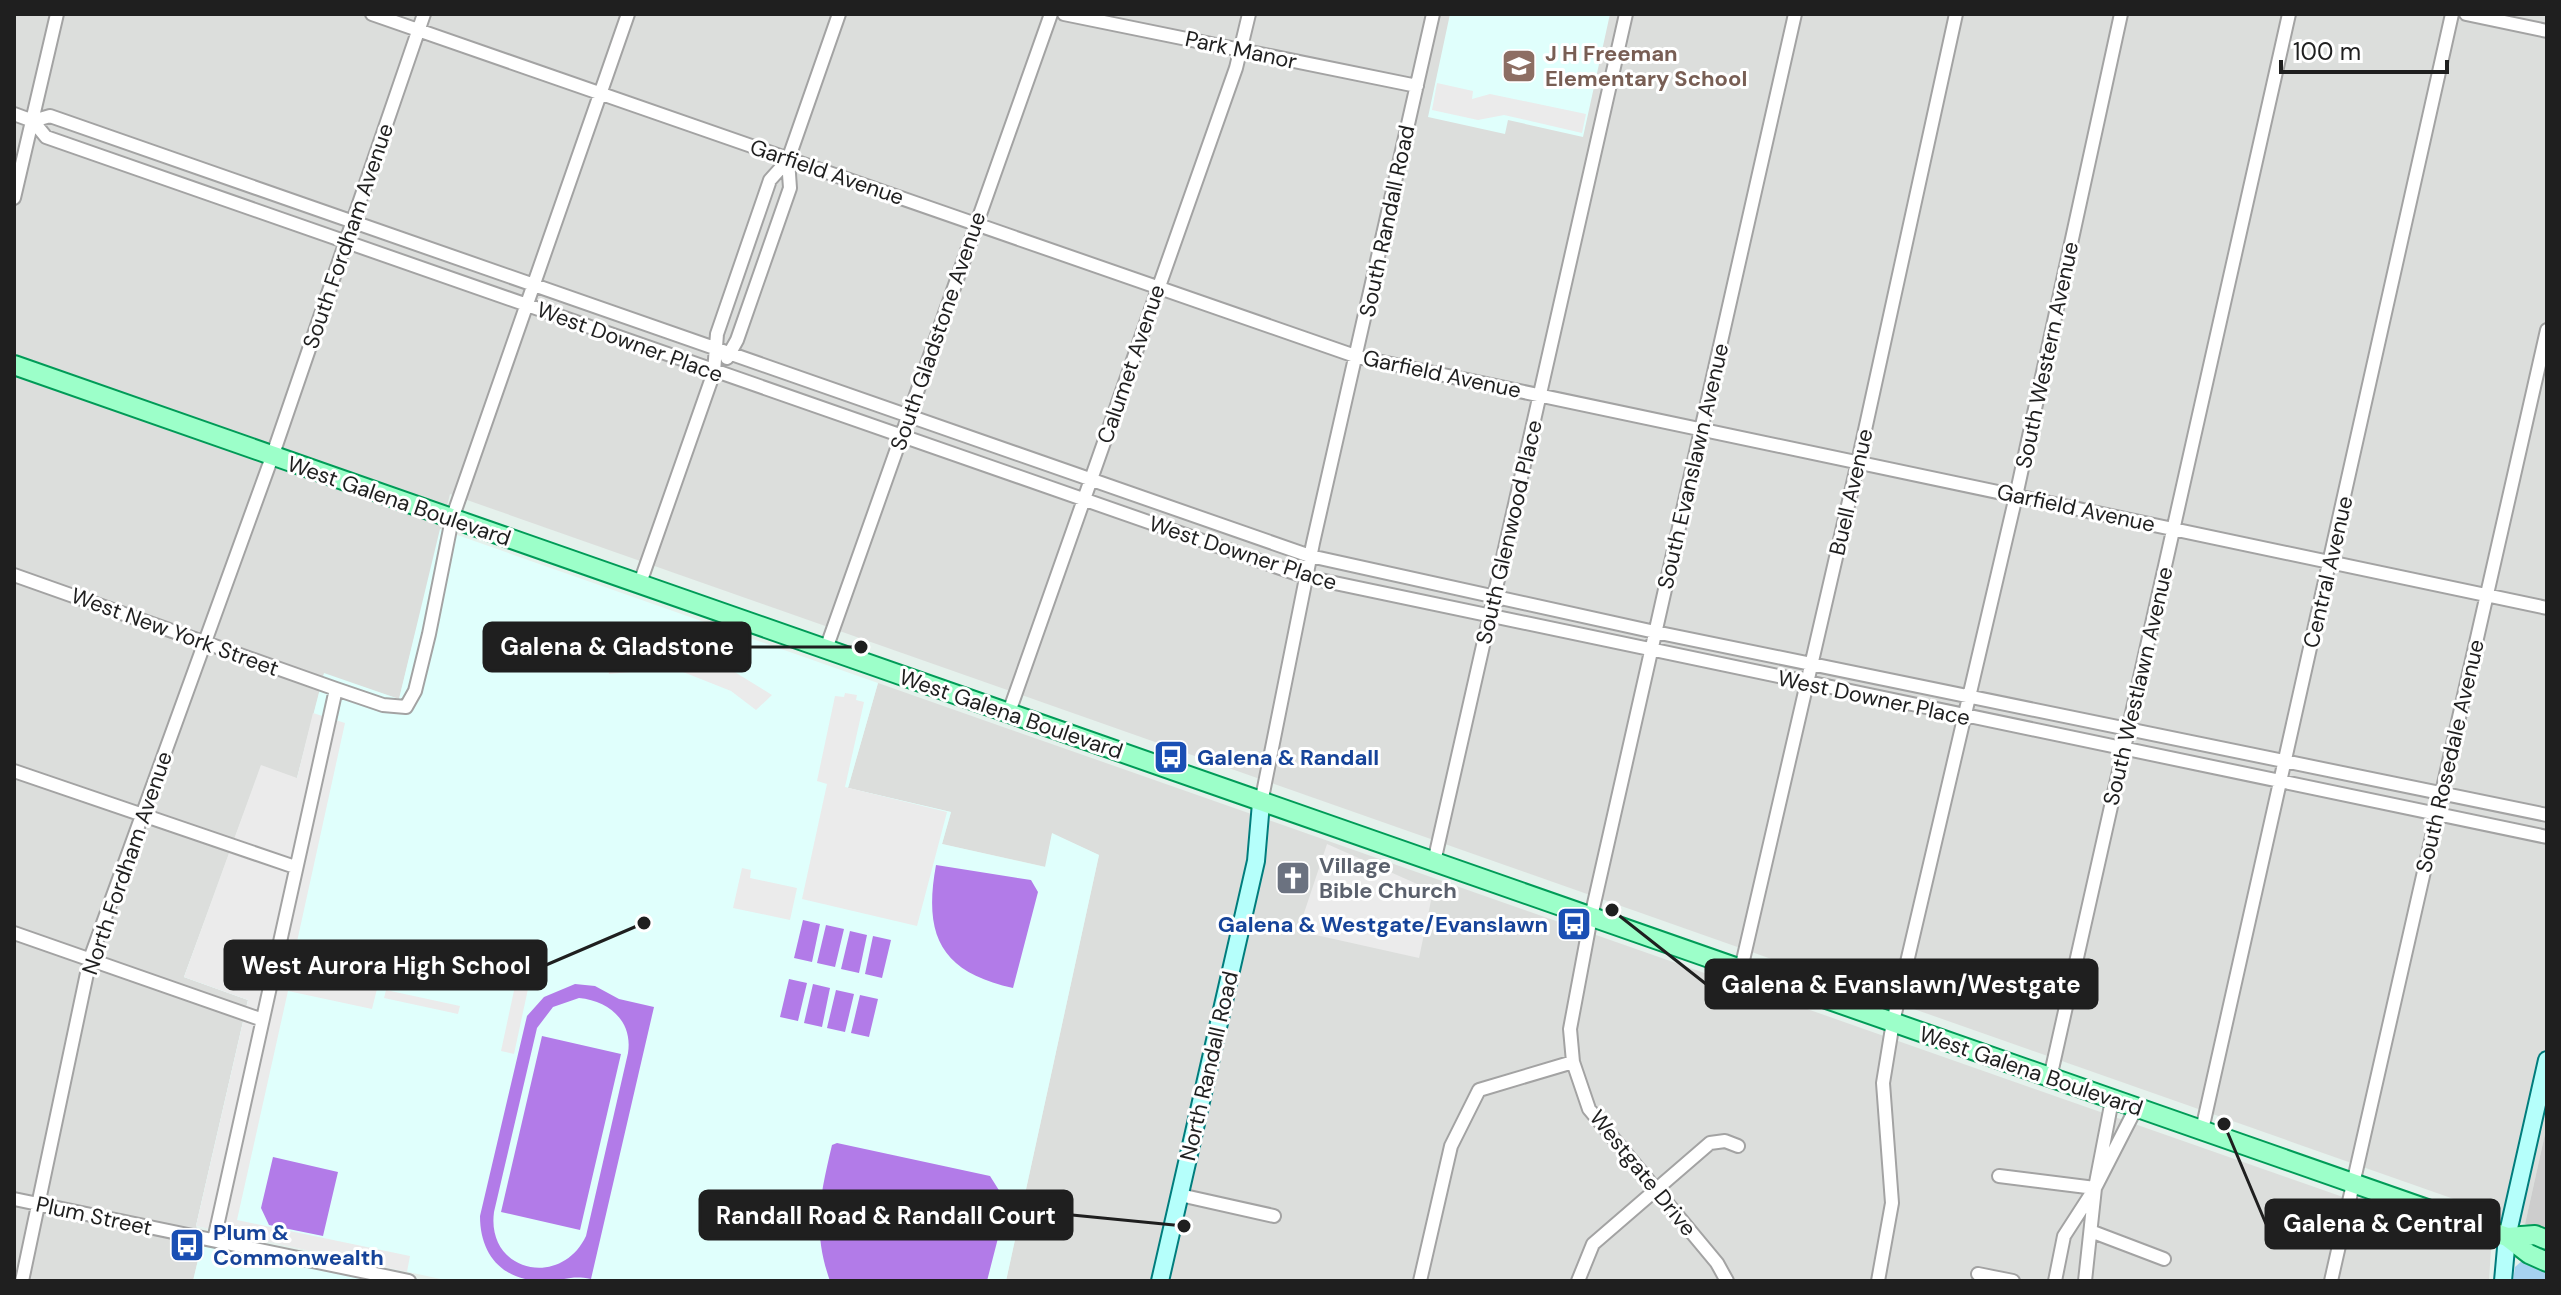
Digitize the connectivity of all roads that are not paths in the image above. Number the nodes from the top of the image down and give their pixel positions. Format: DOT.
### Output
graph roads {
  1 [pos="57,14"];
  2 [pos="372,14"];
  3 [pos="424,14"];
  4 [pos="628,14"];
  5 [pos="839,14"];
  6 [pos="1051,14"];
  7 [pos="1064,14"];
  8 [pos="1249,14"];
  9 [pos="1433,14"];
  10 [pos="1626,14"];
  11 [pos="1795,14"];
  12 [pos="1956,14"];
  13 [pos="2121,14"];
  14 [pos="2289,14"];
  15 [pos="2452,14"];
  16 [pos="2466,14"];
  17 [pos="418,30"];
  18 [pos="2547,31"];
  19 [pos="1241,50"];
  20 [pos="1417,86"];
  21 [pos="601,93"];
  22 [pos="14,114"];
  23 [pos="33,121"];
  24 [pos="788,160"];
  25 [pos="14,198"];
  26 [pos="353,223"];
  27 [pos="976,224"];
  28 [pos="346,243"];
  29 [pos="535,286"];
  30 [pos="1157,287"];
  31 [pos="528,306"];
  32 [pos="2547,330"];
  33 [pos="716,350"];
  34 [pos="730,354"];
  35 [pos="1358,357"];
  36 [pos="14,365"];
  37 [pos="714,372"];
  38 [pos="1540,395"];
  39 [pos="909,414"];
  40 [pos="1703,429"];
  41 [pos="900,438"];
  42 [pos="272,457"];
  43 [pos="1858,462"];
  44 [pos="1091,481"];
  45 [pos="2016,496"];
  46 [pos="1084,500"];
  47 [pos="452,519"];
  48 [pos="2173,528"];
  49 [pos="1310,556"];
  50 [pos="2331,562"];
  51 [pos="14,575"];
  52 [pos="1306,577"];
  53 [pos="640,583"];
  54 [pos="2488,595"];
  55 [pos="1495,596"];
  56 [pos="2547,608"];
  57 [pos="1490,618"];
  58 [pos="1655,632"];
  59 [pos="205,643"];
  60 [pos="826,649"];
  61 [pos="1650,652"];
  62 [pos="1812,662"];
  63 [pos="1807,684"];
  64 [pos="336,689"];
  65 [pos="1970,695"];
  66 [pos="1009,712"];
  67 [pos="1965,717"];
  68 [pos="2130,729"];
  69 [pos="2125,751"];
  70 [pos="2285,760"];
  71 [pos="14,771"];
  72 [pos="2280,784"];
  73 [pos="2442,794"];
  74 [pos="1261,803"];
  75 [pos="141,814"];
  76 [pos="2438,815"];
  77 [pos="2547,815"];
  78 [pos="2547,837"];
  79 [pos="1434,862"];
  80 [pos="295,867"];
  81 [pos="1591,917"];
  82 [pos="14,933"];
  83 [pos="90,959"];
  84 [pos="1741,969"];
  85 [pos="260,1019"];
  86 [pos="1893,1022"];
  87 [pos="2547,1060"];
  88 [pos="1573,1062"];
  89 [pos="2050,1078"];
  90 [pos="2112,1100"];
  91 [pos="2136,1108"];
  92 [pos="2202,1130"];
  93 [pos="1738,1146"];
  94 [pos="1999,1176"];
  95 [pos="2353,1183"];
  96 [pos="2095,1188"];
  97 [pos="1655,1191"];
  98 [pos="1180,1195"];
  99 [pos="14,1199"];
  100 [pos="40,1205"];
  101 [pos="1274,1216"];
  102 [pos="2093,1232"];
  103 [pos="2507,1237"];
  104 [pos="214,1240"];
  105 [pos="2547,1240"];
  106 [pos="2164,1259"];
  107 [pos="2547,1262"];
  108 [pos="1978,1274"];
  109 [pos="22,1281"];
  110 [pos="409,1281"];
  111 [pos="1160,1281"];
  112 [pos="1420,1281"];
  113 [pos="1578,1281"];
  114 [pos="1727,1281"];
  115 [pos="1878,1281"];
  116 [pos="2013,1281"];
  117 [pos="2055,1281"];
  118 [pos="2085,1281"];
  119 [pos="2331,1281"];
  120 [pos="2503,1281"];
  1 -- 23 [label="street"];
  2 -- 17 [label="street, Garfield Avenue"];
  3 -- 17 [label="street, South Fordham Avenue"];
  4 -- 21 [label="street"];
  5 -- 24 [label="street"];
  6 -- 27 [label="street, South Gladstone Avenue"];
  7 -- 19 [label="street, Park Manor"];
  8 -- 19 [label="street, Calumet Avenue"];
  9 -- 20 [label="street, South Randall Road"];
  10 -- 38 [label="street, South Glenwood Place"];
  11 -- 40 [label="street, South Evanslawn Avenue"];
  12 -- 43 [label="street, Buell Avenue"];
  13 -- 45 [label="street, South Western Avenue"];
  14 -- 48 [label="street, South Westlawn Avenue"];
  15 -- 50 [label="street, Central Avenue"];
  16 -- 18 [label="street"];
  17 -- 21 [label="street, Garfield Avenue"];
  17 -- 26 [label="street, South Fordham Avenue"];
  19 -- 20 [label="street, Park Manor"];
  19 -- 30 [label="street, Calumet Avenue"];
  20 -- 35 [label="street, South Randall Road"];
  21 -- 24 [label="street, Garfield Avenue"];
  21 -- 29 [label="street"];
  22 -- 23 [label="street, West Downer Place"];
  23 -- 25 [label="street"];
  23 -- 26 [label="street, West Downer Place"];
  23 -- 28 [label="street, West Downer Place"];
  24 -- 27 [label="street, Garfield Avenue"];
  24 -- 33 [label="street"];
  24 -- 34 [label="street"];
  26 -- 28 [label="street, South Fordham Avenue"];
  26 -- 29 [label="street, West Downer Place"];
  27 -- 30 [label="street, Garfield Avenue"];
  27 -- 39 [label="street, South Gladstone Avenue"];
  28 -- 31 [label="street, West Downer Place"];
  28 -- 42 [label="street, South Fordham Avenue"];
  29 -- 31 [label="street"];
  29 -- 33 [label="street, West Downer Place"];
  30 -- 35 [label="street, Garfield Avenue"];
  30 -- 44 [label="street, Calumet Avenue"];
  31 -- 37 [label="street, West Downer Place"];
  31 -- 47 [label="street"];
  32 -- 54 [label="street, South Rosedale Avenue"];
  33 -- 34 [label="street, West Downer Place"];
  33 -- 37 [label="street"];
  34 -- 37 [label="street"];
  34 -- 39 [label="street, West Downer Place"];
  35 -- 38 [label="street, Garfield Avenue"];
  35 -- 49 [label="street, South Randall Road"];
  36 -- 42 [label="main road, West Galena Boulevard"];
  37 -- 41 [label="street, West Downer Place"];
  37 -- 53 [label="street"];
  38 -- 40 [label="street, Garfield Avenue"];
  38 -- 55 [label="street, South Glenwood Place"];
  39 -- 41 [label="street, South Gladstone Avenue"];
  39 -- 44 [label="street, West Downer Place"];
  40 -- 43 [label="street, Garfield Avenue"];
  40 -- 58 [label="street, South Evanslawn Avenue"];
  41 -- 46 [label="street, West Downer Place"];
  41 -- 60 [label="street, South Gladstone Avenue"];
  42 -- 47 [label="main road, West Galena Boulevard"];
  42 -- 59 [label="street, North Fordham Avenue"];
  43 -- 45 [label="street, Garfield Avenue"];
  43 -- 62 [label="street, Buell Avenue"];
  44 -- 46 [label="street, Calumet Avenue"];
  44 -- 49 [label="street, West Downer Place"];
  45 -- 48 [label="street, Garfield Avenue"];
  45 -- 65 [label="street, South Western Avenue"];
  46 -- 52 [label="street, West Downer Place"];
  46 -- 66 [label="street, Calumet Avenue"];
  47 -- 53 [label="main road, West Galena Boulevard"];
  47 -- 64 [label="street, West New York Street"];
  48 -- 50 [label="street, Garfield Avenue"];
  48 -- 68 [label="street, South Westlawn Avenue"];
  49 -- 52 [label="street, South Randall Road"];
  49 -- 55 [label="street, West Downer Place"];
  50 -- 54 [label="street, Garfield Avenue"];
  50 -- 70 [label="street, Central Avenue"];
  51 -- 59 [label="street, West New York Street"];
  52 -- 57 [label="street, West Downer Place"];
  52 -- 74 [label="street, South Randall Road"];
  53 -- 60 [label="main road, West Galena Boulevard"];
  54 -- 56 [label="street, Garfield Avenue"];
  54 -- 73 [label="street, South Rosedale Avenue"];
  55 -- 57 [label="street, South Glenwood Place"];
  55 -- 58 [label="street, West Downer Place"];
  57 -- 61 [label="street, West Downer Place"];
  57 -- 79 [label="street, South Glenwood Place"];
  58 -- 61 [label="street, South Evanslawn Avenue"];
  58 -- 62 [label="street, West Downer Place"];
  59 -- 64 [label="street, West New York Street"];
  59 -- 75 [label="street, North Fordham Avenue"];
  60 -- 66 [label="main road, West Galena Boulevard"];
  61 -- 63 [label="street, West Downer Place"];
  61 -- 81 [label="street, South Evanslawn Avenue"];
  62 -- 63 [label="street, Buell Avenue"];
  62 -- 65 [label="street, West Downer Place"];
  63 -- 67 [label="street, West Downer Place"];
  63 -- 84 [label="street, Buell Avenue"];
  64 -- 80 [label="street"];
  65 -- 67 [label="street, South Western Avenue"];
  65 -- 68 [label="street, West Downer Place"];
  66 -- 74 [label="main road, West Galena Boulevard"];
  67 -- 69 [label="street, West Downer Place"];
  67 -- 86 [label="street, South Western Avenue"];
  68 -- 69 [label="street, South Westlawn Avenue"];
  68 -- 70 [label="street, West Downer Place"];
  69 -- 72 [label="street, West Downer Place"];
  69 -- 89 [label="street, South Westlawn Avenue"];
  70 -- 72 [label="street, Central Avenue"];
  70 -- 73 [label="street, West Downer Place"];
  71 -- 75 [label="street"];
  72 -- 76 [label="street, West Downer Place"];
  72 -- 92 [label="street, Central Avenue"];
  73 -- 76 [label="street, South Rosedale Avenue"];
  73 -- 77 [label="street, West Downer Place"];
  74 -- 79 [label="main road, West Galena Boulevard"];
  74 -- 98 [label="main road, North Randall Road"];
  75 -- 80 [label="street"];
  75 -- 83 [label="street, North Fordham Avenue"];
  76 -- 78 [label="street, West Downer Place"];
  76 -- 95 [label="street, South Rosedale Avenue"];
  79 -- 81 [label="main road, West Galena Boulevard"];
  80 -- 85 [label="street"];
  81 -- 84 [label="main road, West Galena Boulevard"];
  81 -- 88 [label="street, Westgate Drive"];
  82 -- 83 [label="street"];
  83 -- 85 [label="street"];
  83 -- 100 [label="street, North Fordham Avenue"];
  84 -- 86 [label="main road, West Galena Boulevard"];
  85 -- 104 [label="street"];
  86 -- 89 [label="main road, West Galena Boulevard"];
  86 -- 115 [label="street, South Western Avenue"];
  87 -- 103 [label="main road"];
  88 -- 97 [label="street, Westgate Drive"];
  88 -- 112 [label="street"];
  89 -- 90 [label="main road, West Galena Boulevard"];
  90 -- 91 [label="main road, West Galena Boulevard"];
  90 -- 96 [label="street"];
  91 -- 92 [label="main road, West Galena Boulevard"];
  91 -- 96 [label="street"];
  92 -- 95 [label="main road, West Galena Boulevard"];
  93 -- 97 [label="street"];
  94 -- 96 [label="street"];
  95 -- 103 [label="main road, West Galena Boulevard"];
  95 -- 119 [label="street, South Rosedale Avenue"];
  96 -- 102 [label="street"];
  96 -- 117 [label="street"];
  97 -- 113 [label="street"];
  97 -- 114 [label="street, Westgate Drive"];
  98 -- 101 [label="street"];
  98 -- 111 [label="main road, North Randall Road"];
  99 -- 100 [label="street, Plum Street"];
  100 -- 104 [label="street, Plum Street"];
  100 -- 109 [label="street, North Fordham Avenue"];
  102 -- 106 [label="street"];
  102 -- 118 [label="street"];
  103 -- 105 [label="main road, West Galena Boulevard"];
  103 -- 107 [label="main road, West Galena Boulevard"];
  103 -- 120 [label="main road"];
  104 -- 110 [label="street, Plum Street"];
  108 -- 116 [label="street"];
}
